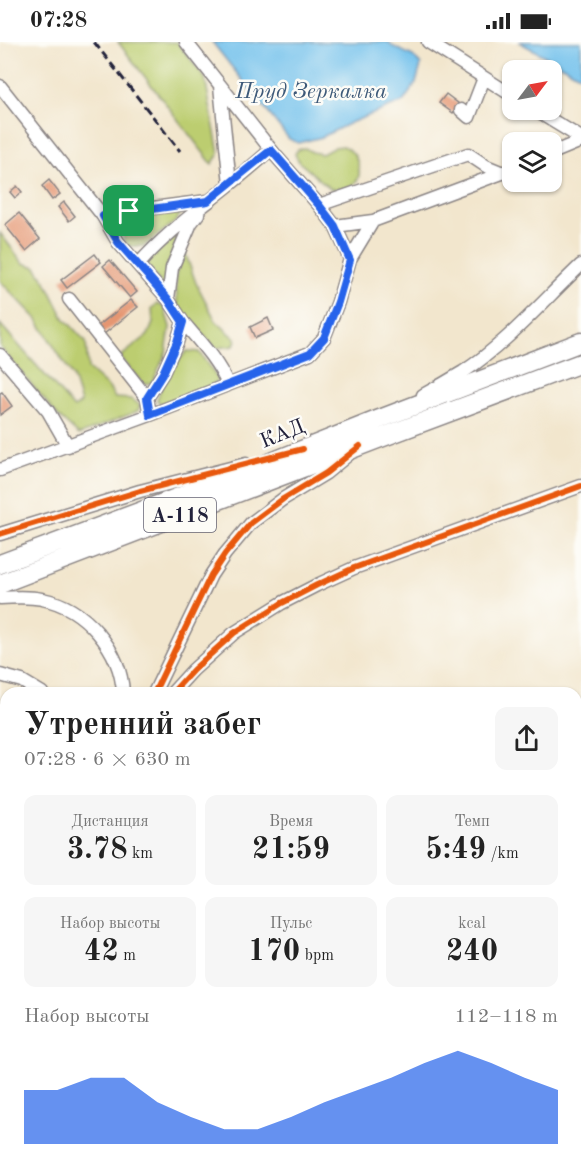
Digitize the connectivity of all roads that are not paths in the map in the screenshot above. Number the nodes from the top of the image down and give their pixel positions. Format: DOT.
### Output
graph roads {
  1 [pos="186,42"];
  2 [pos="428,42"];
  3 [pos="484,78"];
  4 [pos="220,85"];
  5 [pos="0,86"];
  6 [pos="502,89"];
  7 [pos="460,110"];
  8 [pos="551,120"];
  9 [pos="581,139"];
  10 [pos="562,148"];
  11 [pos="271,150"];
  12 [pos="502,170"];
  13 [pos="502,173"];
  14 [pos="230,184"];
  15 [pos="208,201"];
  16 [pos="319,205"];
  17 [pos="103,216"];
  18 [pos="373,220"];
  19 [pos="335,226"];
  20 [pos="350,260"];
  21 [pos="138,265"];
  22 [pos="581,265"];
  23 [pos="69,299"];
  24 [pos="168,299"];
  25 [pos="183,322"];
  26 [pos="581,342"];
  27 [pos="0,355"];
  28 [pos="581,363"];
  29 [pos="228,385"];
  30 [pos="147,398"];
  31 [pos="150,415"];
  32 [pos="377,420"];
  33 [pos="68,446"];
  34 [pos="360,446"];
  35 [pos="303,449"];
  36 [pos="0,470"];
  37 [pos="581,486"];
  38 [pos="0,534"];
  39 [pos="0,564"];
  40 [pos="0,584"];
  41 [pos="0,598"];
  42 [pos="0,675"];
  43 [pos="32,687"];
  44 [pos="122,687"];
  45 [pos="157,687"];
  46 [pos="177,687"];
  1 -- 4 [label="street"];
  2 -- 3 [label="street"];
  3 -- 6 [label="street"];
  3 -- 7 [label="street"];
  4 -- 11 [label="street"];
  4 -- 14 [label="street"];
  5 -- 17 [label="street"];
  8 -- 9 [label="street"];
  9 -- 10 [label="street"];
  11 -- 14 [label="street"];
  11 -- 16 [label="street"];
  12 -- 16 [label="street"];
  13 -- 18 [label="street"];
  14 -- 15 [label="street"];
  15 -- 17 [label="street"];
  15 -- 21 [label="street"];
  15 -- 24 [label="street"];
  16 -- 19 [label="street"];
  17 -- 21 [label="street"];
  18 -- 19 [label="street"];
  18 -- 20 [label="street"];
  19 -- 20 [label="street"];
  20 -- 29 [label="street"];
  21 -- 24 [label="street"];
  22 -- 32 [label="street"];
  23 -- 30 [label="street"];
  24 -- 25 [label="street"];
  25 -- 29 [label="street"];
  25 -- 30 [label="street"];
  26 -- 32 [label="highway, КАД / А-118"];
  27 -- 33 [label="street"];
  28 -- 34 [label="highway, КАД / А-118"];
  29 -- 31 [label="street"];
  30 -- 31 [label="street"];
  31 -- 33 [label="street"];
  32 -- 35 [label="highway, КАД / А-118"];
  33 -- 36 [label="street"];
  34 -- 40 [label="highway, КАД / А-118"];
  34 -- 45 [label="street"];
  35 -- 38 [label="street"];
  35 -- 39 [label="highway, КАД / А-118"];
  37 -- 46 [label="street"];
  41 -- 44 [label="street"];
  42 -- 43 [label="street"];
}
